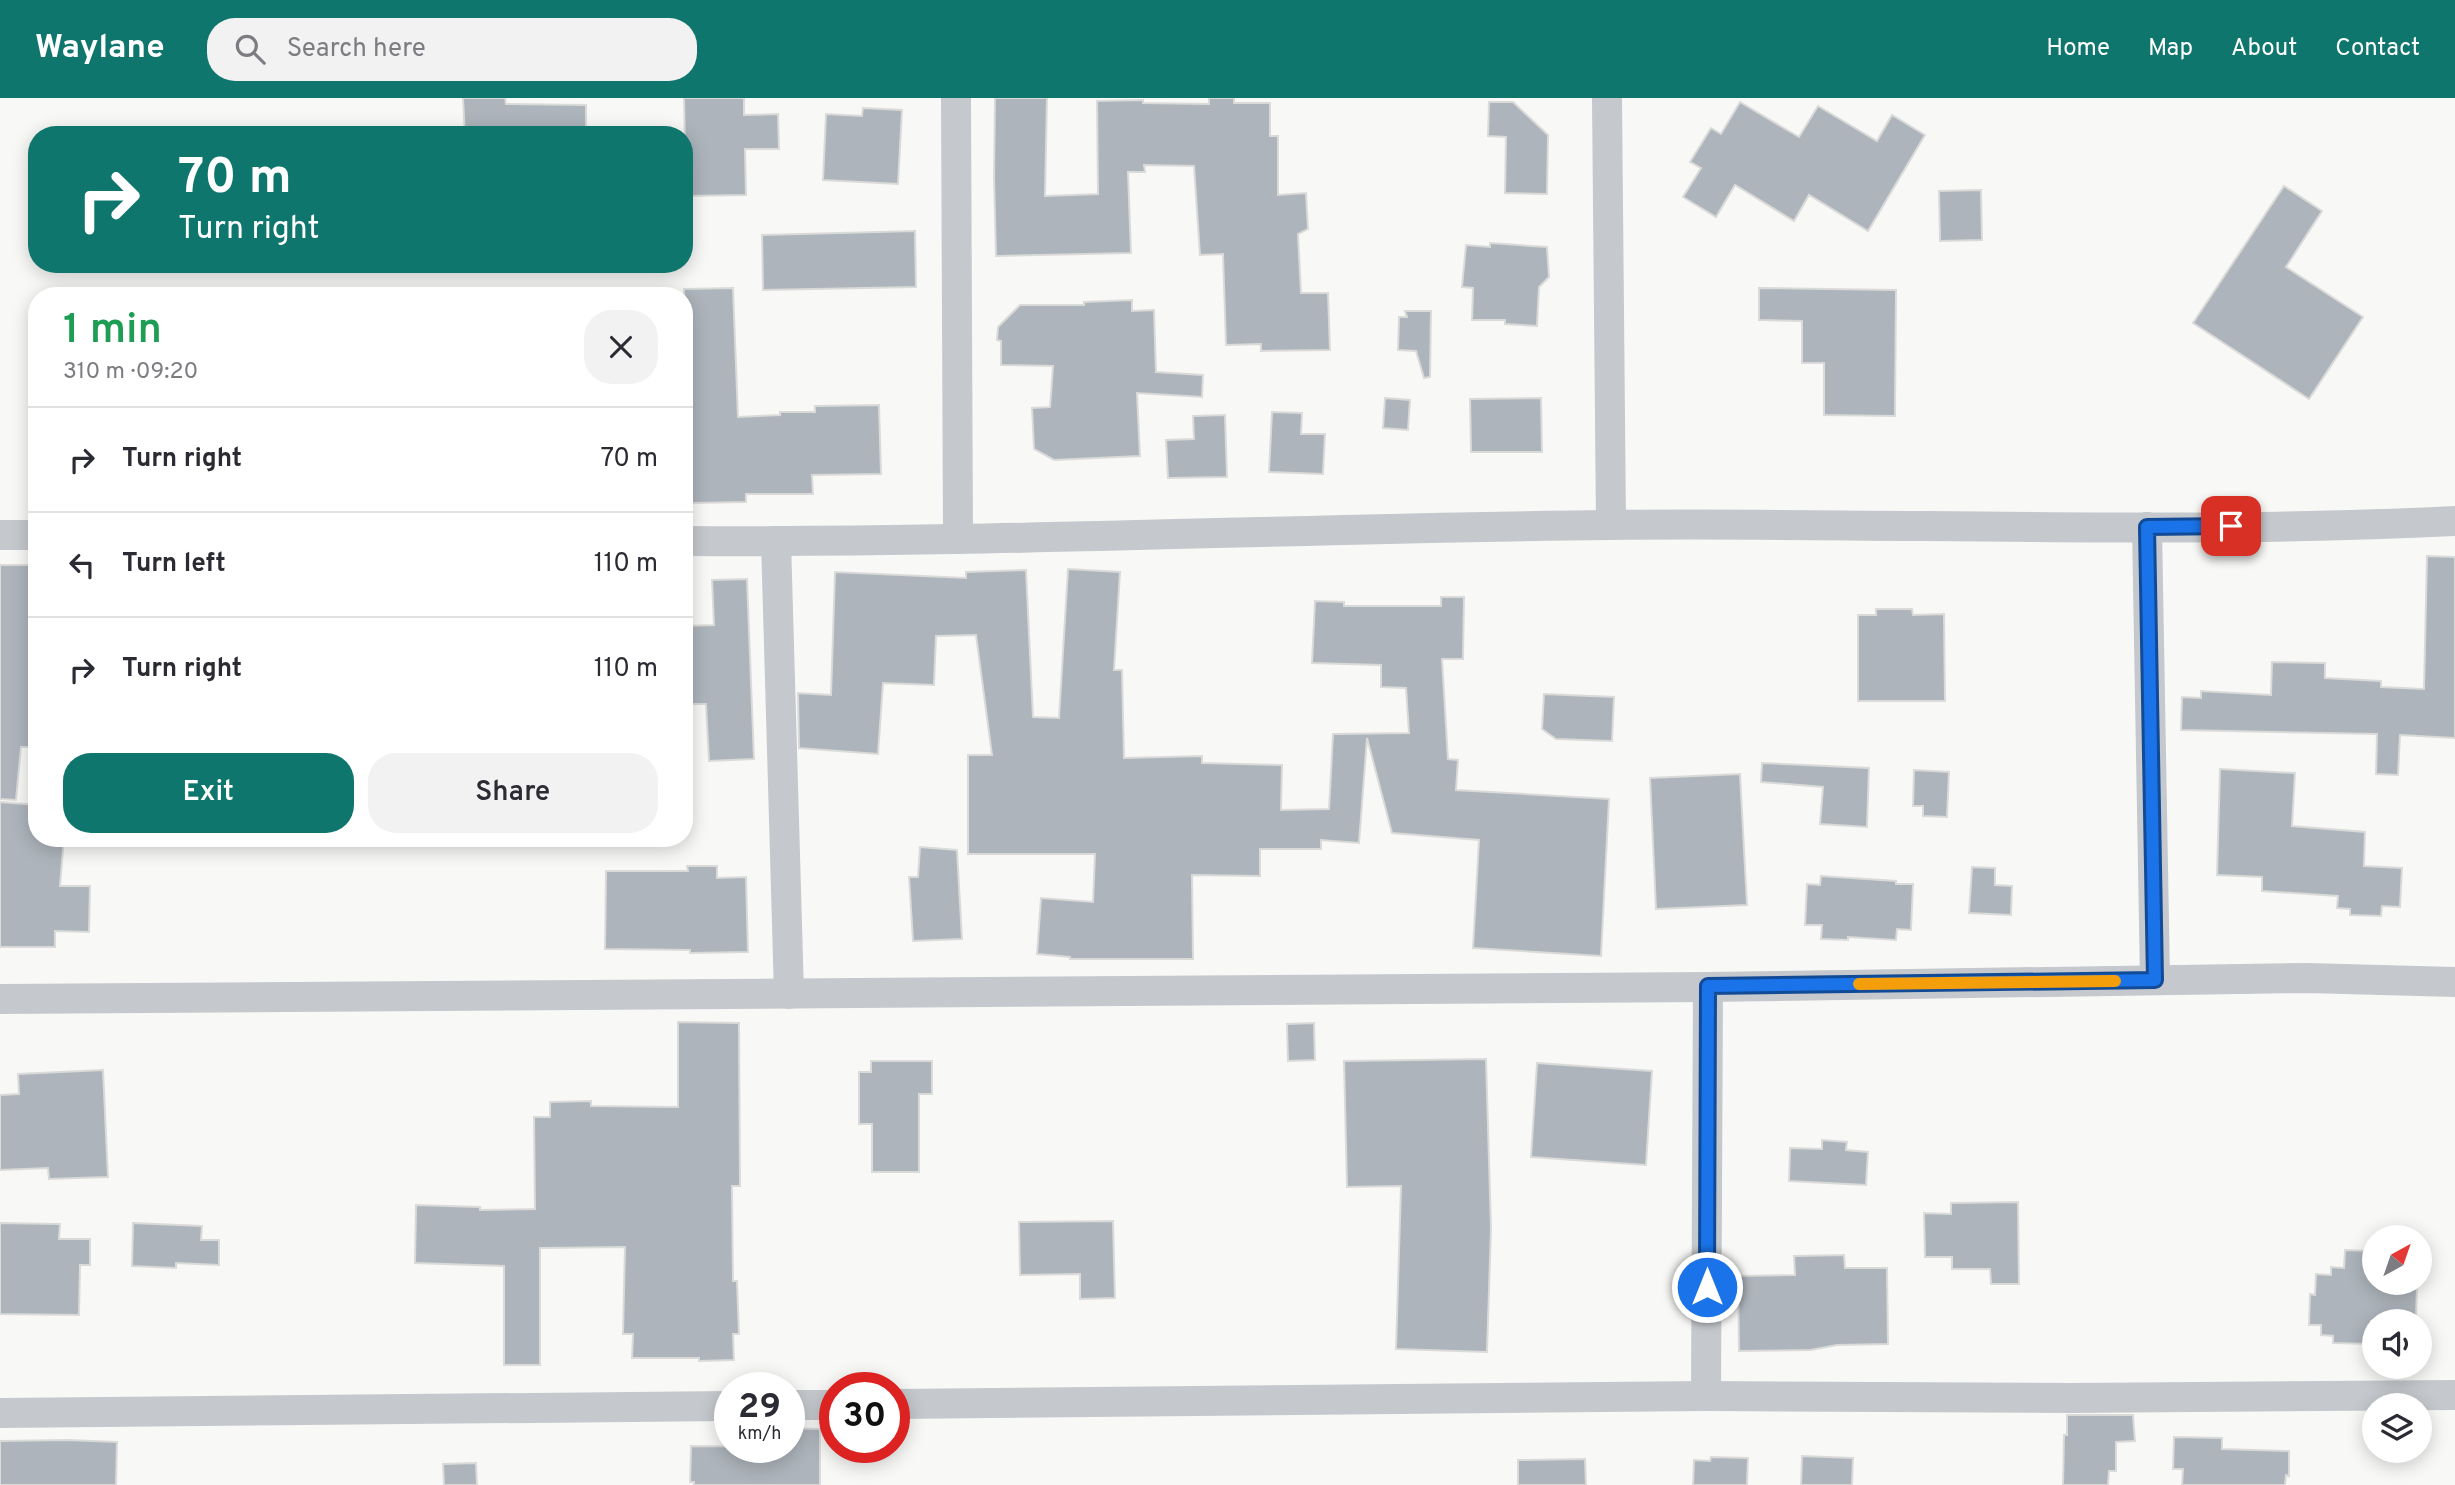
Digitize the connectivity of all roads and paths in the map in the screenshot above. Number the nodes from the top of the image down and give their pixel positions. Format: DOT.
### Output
graph roads {
  1 [pos="956,98"];
  2 [pos="1607,98"];
  3 [pos="2455,521"];
  4 [pos="1612,525"];
  5 [pos="2147,527"];
  6 [pos="0,535"];
  7 [pos="28,535"];
  8 [pos="958,538"];
  9 [pos="693,541"];
  10 [pos="776,541"];
  11 [pos="2155,980"];
  12 [pos="2455,982"];
  13 [pos="1708,986"];
  14 [pos="789,995"];
  15 [pos="0,999"];
  16 [pos="2455,1395"];
  17 [pos="1706,1396"];
  18 [pos="910,1404"];
  19 [pos="714,1406"];
  20 [pos="0,1413"];
  1 -- 8 [label="street"];
  2 -- 4 [label="street"];
  3 -- 5 [label="street"];
  4 -- 5 [label="street"];
  4 -- 8 [label="street"];
  5 -- 11 [label="street"];
  6 -- 7 [label="street"];
  8 -- 10 [label="street"];
  9 -- 10 [label="street"];
  10 -- 14 [label="street"];
  11 -- 12 [label="street"];
  11 -- 13 [label="street"];
  13 -- 14 [label="street"];
  13 -- 17 [label="street"];
  14 -- 15 [label="street"];
  16 -- 17 [label="street"];
  17 -- 18 [label="street"];
  19 -- 20 [label="street"];
}
